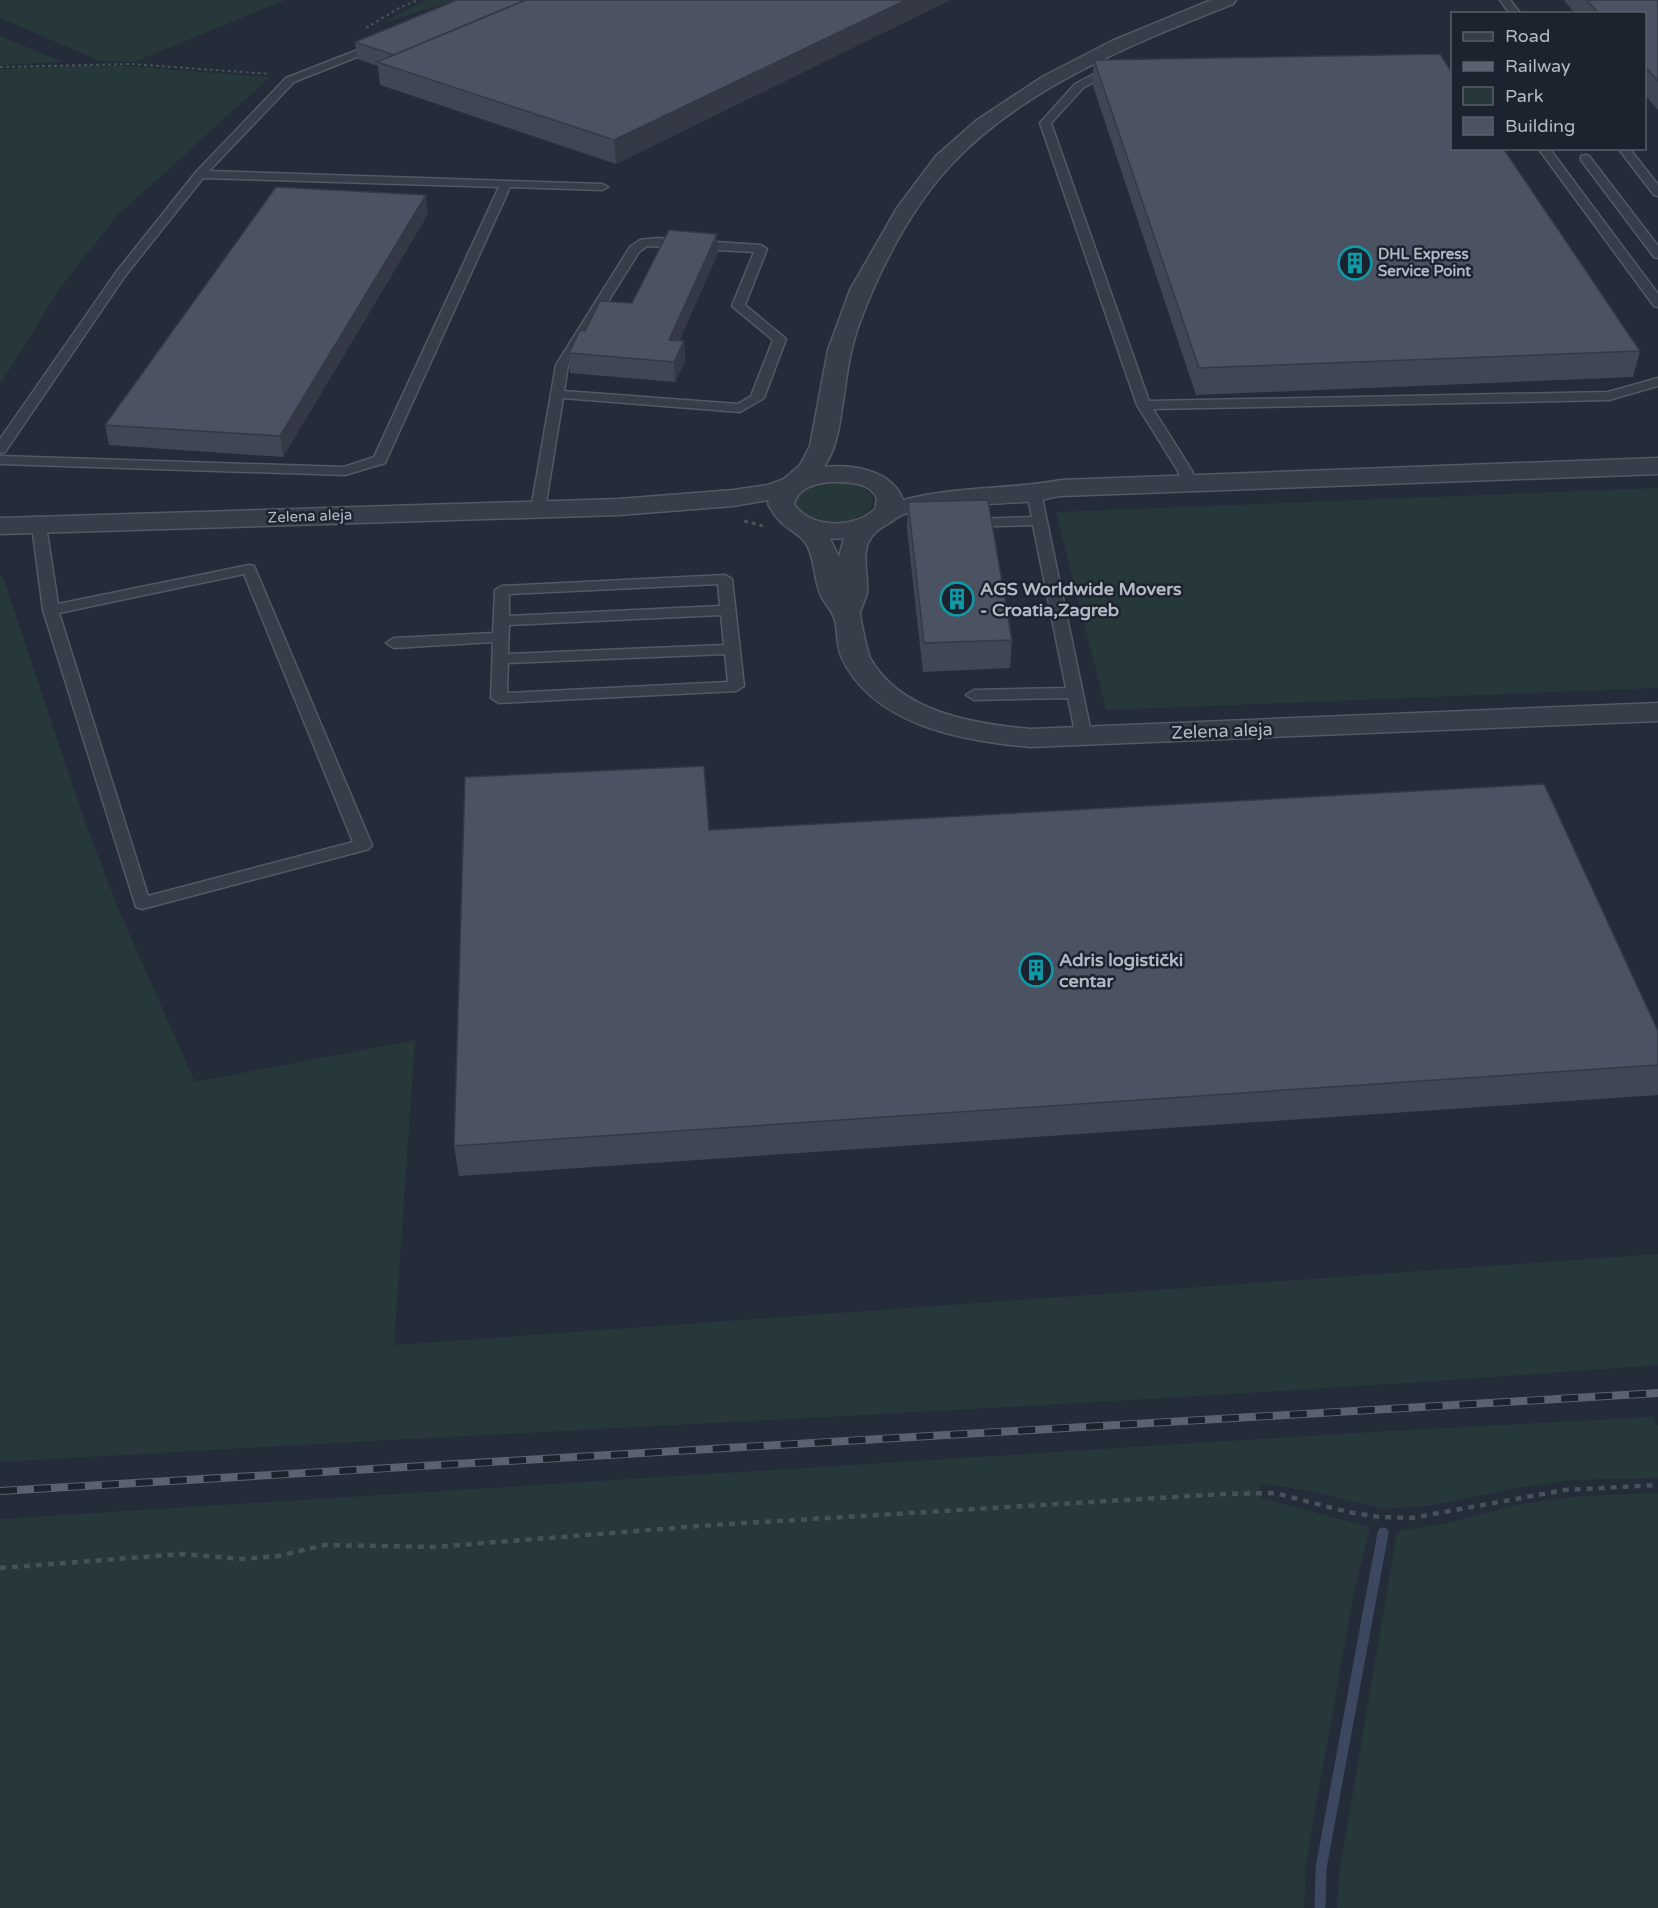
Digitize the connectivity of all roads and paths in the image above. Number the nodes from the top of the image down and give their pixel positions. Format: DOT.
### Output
graph roads {
  1 [pos="1227,0"];
  2 [pos="1505,0"];
  3 [pos="1514,12"];
  4 [pos="388,41"];
  5 [pos="1129,64"];
  6 [pos="0,67"];
  7 [pos="268,75"];
  8 [pos="1544,150"];
  9 [pos="1625,150"];
  10 [pos="1585,158"];
  11 [pos="200,174"];
  12 [pos="506,184"];
  13 [pos="602,187"];
  14 [pos="1658,193"];
  15 [pos="1658,254"];
  16 [pos="1658,303"];
  17 [pos="1658,382"];
  18 [pos="557,394"];
  19 [pos="1144,405"];
  20 [pos="826,437"];
  21 [pos="0,449"];
  22 [pos="0,460"];
  23 [pos="1658,466"];
  24 [pos="868,479"];
  25 [pos="795,483"];
  26 [pos="1188,483"];
  27 [pos="1061,488"];
  28 [pos="1034,493"];
  29 [pos="619,507"];
  30 [pos="538,509"];
  31 [pos="878,518"];
  32 [pos="795,521"];
  33 [pos="1040,521"];
  34 [pos="953,523"];
  35 [pos="0,526"];
  36 [pos="39,526"];
  37 [pos="51,610"];
  38 [pos="728,610"];
  39 [pos="847,614"];
  40 [pos="501,621"];
  41 [pos="501,637"];
  42 [pos="394,642"];
  43 [pos="732,649"];
  44 [pos="500,659"];
  45 [pos="1075,693"];
  46 [pos="974,695"];
  47 [pos="1658,712"];
  48 [pos="1084,737"];
  49 [pos="1658,1485"];
  50 [pos="0,1568"];
  1 -- 20 [label="street"];
  2 -- 3 [label="lane"];
  4 -- 11 [label="lane"];
  5 -- 19 [label="lane"];
  6 -- 7 [label="path"];
  8 -- 16 [label="lane"];
  9 -- 14 [label="lane"];
  10 -- 15 [label="lane"];
  11 -- 12 [label="lane"];
  11 -- 21 [label="lane"];
  12 -- 13 [label="lane"];
  12 -- 22 [label="lane"];
  17 -- 19 [label="lane"];
  18 -- 18 [label="lane"];
  18 -- 30 [label="lane"];
  19 -- 26 [label="lane"];
  20 -- 24 [label="street"];
  20 -- 25 [label="street"];
  23 -- 26 [label="street, Zelena aleja"];
  24 -- 25 [label="street, Zelena aleja"];
  24 -- 27 [label="street, Zelena aleja"];
  24 -- 31 [label="street"];
  25 -- 29 [label="street, Zelena aleja"];
  25 -- 32 [label="street"];
  26 -- 27 [label="street, Zelena aleja"];
  27 -- 28 [label="street, Zelena aleja"];
  28 -- 31 [label="street, Zelena aleja"];
  28 -- 33 [label="lane"];
  29 -- 30 [label="street, Zelena aleja"];
  29 -- 32 [label="street, Zelena aleja"];
  30 -- 36 [label="street, Zelena aleja"];
  31 -- 32 [label="street, Zelena aleja"];
  31 -- 39 [label="street, Zelena aleja"];
  32 -- 39 [label="street, Zelena aleja"];
  33 -- 34 [label="lane"];
  33 -- 45 [label="lane"];
  35 -- 36 [label="street, Zelena aleja"];
  36 -- 37 [label="lane"];
  37 -- 37 [label="lane"];
  38 -- 40 [label="lane"];
  38 -- 40 [label="lane"];
  38 -- 43 [label="lane"];
  39 -- 48 [label="street, Zelena aleja"];
  40 -- 41 [label="lane"];
  41 -- 42 [label="lane"];
  41 -- 44 [label="lane"];
  43 -- 44 [label="lane"];
  43 -- 44 [label="lane"];
  45 -- 46 [label="lane"];
  45 -- 48 [label="lane"];
  47 -- 48 [label="street, Zelena aleja"];
  49 -- 50 [label="path"];
}
